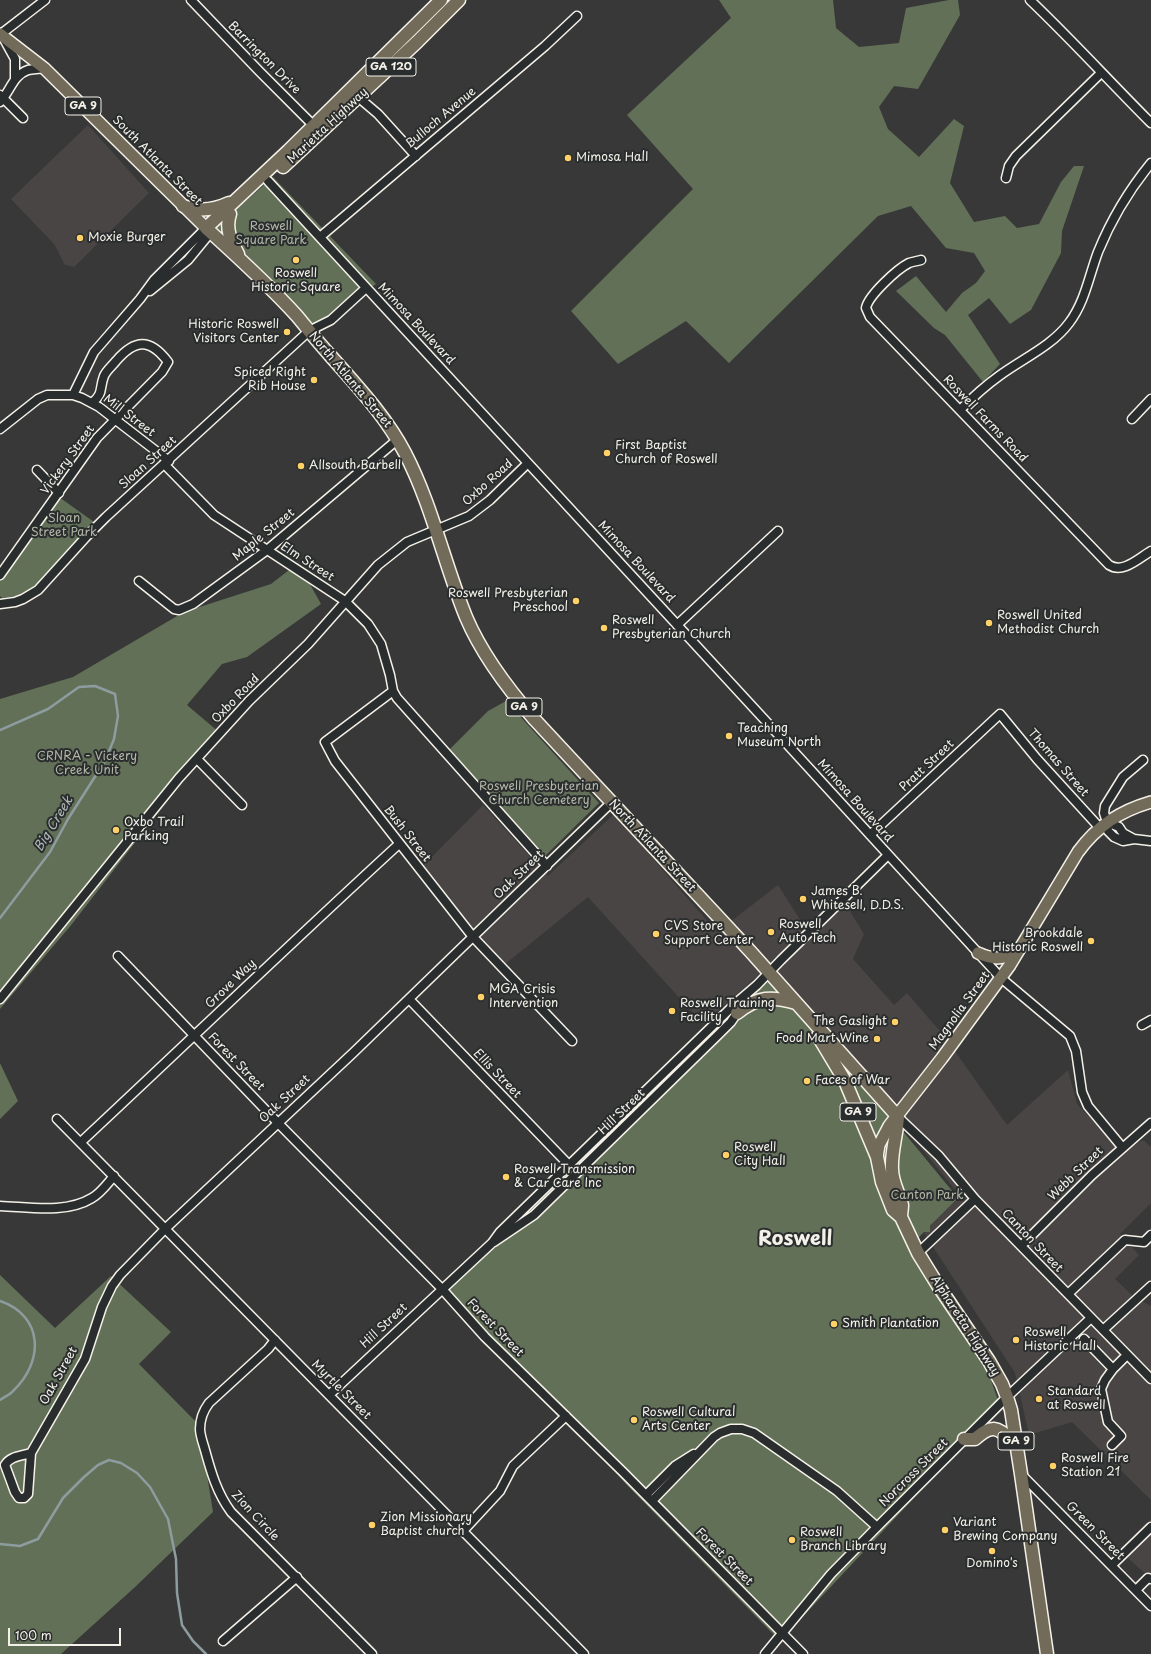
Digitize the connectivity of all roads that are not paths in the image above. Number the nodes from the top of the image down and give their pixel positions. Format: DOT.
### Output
graph roads {
  1 [pos="45,0"];
  2 [pos="191,0"];
  3 [pos="441,0"];
  4 [pos="459,0"];
  5 [pos="1030,0"];
  6 [pos="577,16"];
  7 [pos="1,34"];
  8 [pos="44,68"];
  9 [pos="1101,73"];
  10 [pos="15,79"];
  11 [pos="358,97"];
  12 [pos="1,98"];
  13 [pos="23,118"];
  14 [pos="1151,123"];
  15 [pos="318,129"];
  16 [pos="416,156"];
  17 [pos="1151,164"];
  18 [pos="1006,178"];
  19 [pos="268,181"];
  20 [pos="241,196"];
  21 [pos="183,206"];
  22 [pos="230,214"];
  23 [pos="209,230"];
  24 [pos="320,237"];
  25 [pos="241,260"];
  26 [pos="921,260"];
  27 [pos="366,288"];
  28 [pos="309,331"];
  29 [pos="73,395"];
  30 [pos="1151,399"];
  31 [pos="92,403"];
  32 [pos="960,410"];
  33 [pos="1132,419"];
  34 [pos="115,420"];
  35 [pos="0,429"];
  36 [pos="397,440"];
  37 [pos="167,463"];
  38 [pos="528,463"];
  39 [pos="37,470"];
  40 [pos="59,493"];
  41 [pos="436,531"];
  42 [pos="778,531"];
  43 [pos="267,550"];
  44 [pos="1151,550"];
  45 [pos="0,575"];
  46 [pos="139,581"];
  47 [pos="345,601"];
  48 [pos="0,604"];
  49 [pos="677,625"];
  50 [pos="393,691"];
  51 [pos="1000,714"];
  52 [pos="197,758"];
  53 [pos="1143,760"];
  54 [pos="612,802"];
  55 [pos="1151,802"];
  56 [pos="242,805"];
  57 [pos="1103,825"];
  58 [pos="870,835"];
  59 [pos="1151,841"];
  60 [pos="399,844"];
  61 [pos="888,855"];
  62 [pos="546,866"];
  63 [pos="473,937"];
  64 [pos="1021,948"];
  65 [pos="978,953"];
  66 [pos="118,956"];
  67 [pos="769,972"];
  68 [pos="1001,978"];
  69 [pos="757,985"];
  70 [pos="0,999"];
  71 [pos="409,999"];
  72 [pos="800,1007"];
  73 [pos="737,1013"];
  74 [pos="1151,1020"];
  75 [pos="1142,1025"];
  76 [pos="195,1036"];
  77 [pos="572,1041"];
  78 [pos="898,1117"];
  79 [pos="57,1119"];
  80 [pos="278,1123"];
  81 [pos="1151,1123"];
  82 [pos="80,1142"];
  83 [pos="1122,1147"];
  84 [pos="877,1157"];
  85 [pos="568,1165"];
  86 [pos="114,1176"];
  87 [pos="975,1199"];
  88 [pos="0,1206"];
  89 [pos="901,1217"];
  90 [pos="166,1228"];
  91 [pos="1151,1235"];
  92 [pos="492,1243"];
  93 [pos="1021,1246"];
  94 [pos="918,1253"];
  95 [pos="1151,1286"];
  96 [pos="442,1289"];
  97 [pos="1068,1294"];
  98 [pos="1091,1318"];
  99 [pos="1103,1330"];
  100 [pos="1084,1339"];
  101 [pos="275,1340"];
  102 [pos="1127,1355"];
  103 [pos="1112,1369"];
  104 [pos="1151,1380"];
  105 [pos="329,1395"];
  106 [pos="1007,1397"];
  107 [pos="566,1416"];
  108 [pos="964,1439"];
  109 [pos="1016,1443"];
  110 [pos="1112,1445"];
  111 [pos="31,1454"];
  112 [pos="1021,1474"];
  113 [pos="649,1498"];
  114 [pos="877,1527"];
  115 [pos="1151,1527"];
  116 [pos="463,1531"];
  117 [pos="1112,1566"];
  118 [pos="297,1577"];
  119 [pos="1151,1579"];
  120 [pos="1136,1590"];
  121 [pos="1151,1606"];
  122 [pos="782,1633"];
  123 [pos="223,1641"];
  124 [pos="372,1654"];
  125 [pos="584,1654"];
  126 [pos="765,1654"];
  127 [pos="803,1654"];
  128 [pos="1047,1654"];
  1 -- 7 [label="street"];
  2 -- 15 [label="street, Barrington Drive"];
  3 -- 15 [label="highway, Marietta Highway / GA 120"];
  4 -- 11 [label="highway, Marietta Highway / GA 120"];
  5 -- 9 [label="street"];
  6 -- 16 [label="street, Bulloch Avenue"];
  7 -- 8 [label="main road, South Atlanta Street / GA 9"];
  7 -- 10 [label="street"];
  8 -- 10 [label="street"];
  8 -- 21 [label="main road, South Atlanta Street / GA 9"];
  9 -- 14 [label="street"];
  9 -- 18 [label="street"];
  10 -- 12 [label="street"];
  11 -- 15 [label="highway, Marietta Highway / GA 120"];
  11 -- 16 [label="street"];
  12 -- 13 [label="street"];
  15 -- 19 [label="highway, Marietta Highway / GA 120"];
  15 -- 20 [label="highway, Marietta Highway / GA 120"];
  16 -- 24 [label="street, Bulloch Avenue"];
  17 -- 32 [label="street"];
  19 -- 22 [label="highway, Marietta Highway / GA 120"];
  19 -- 24 [label="street, Mimosa Boulevard"];
  20 -- 21 [label="highway"];
  20 -- 23 [label="highway, Marietta Highway / GA 120"];
  21 -- 23 [label="main road, South Atlanta Street / GA 9"];
  22 -- 23 [label="highway, Marietta Highway"];
  22 -- 25 [label="highway"];
  23 -- 25 [label="highway, North Atlanta Street / GA 9"];
  23 -- 29 [label="street"];
  24 -- 27 [label="street, Mimosa Boulevard"];
  25 -- 28 [label="highway, North Atlanta Street / GA 9"];
  26 -- 32 [label="street, Roswell Farms Road"];
  27 -- 28 [label="street, Sloan Street"];
  27 -- 38 [label="street, Mimosa Boulevard"];
  28 -- 36 [label="highway, North Atlanta Street / GA 9"];
  28 -- 37 [label="street, Sloan Street"];
  29 -- 31 [label="street, Mill Street"];
  29 -- 35 [label="street, Mill Street"];
  30 -- 33 [label="street"];
  31 -- 34 [label="street, Mill Street"];
  31 -- 34 [label="street, Vickery Street"];
  32 -- 44 [label="street, Roswell Farms Road"];
  34 -- 37 [label="street, Mill Street"];
  34 -- 40 [label="street, Vickery Street"];
  36 -- 41 [label="highway, North Atlanta Street / GA 9"];
  36 -- 43 [label="street, Maple Street"];
  37 -- 43 [label="street, Elm Street"];
  37 -- 48 [label="street, Sloan Street"];
  38 -- 41 [label="street, Oxbo Road"];
  38 -- 49 [label="street, Mimosa Boulevard"];
  39 -- 40 [label="street"];
  40 -- 45 [label="street, Vickery Street"];
  41 -- 47 [label="street, Oxbo Road"];
  41 -- 54 [label="highway, North Atlanta Street / GA 9"];
  42 -- 49 [label="street"];
  43 -- 46 [label="street, Maple Street"];
  43 -- 47 [label="street, Elm Street"];
  47 -- 50 [label="street, Elm Street"];
  47 -- 52 [label="street, Oxbo Road"];
  49 -- 58 [label="street, Mimosa Boulevard"];
  50 -- 60 [label="street, Bush Street"];
  50 -- 62 [label="street"];
  51 -- 57 [label="street, Thomas Street"];
  51 -- 58 [label="street, Pratt Street"];
  52 -- 56 [label="street"];
  52 -- 70 [label="street, Oxbo Road"];
  53 -- 57 [label="street"];
  54 -- 62 [label="street, Oak Street"];
  54 -- 67 [label="highway, North Atlanta Street / GA 9"];
  55 -- 57 [label="main road, Magnolia Street"];
  57 -- 59 [label="street, Thomas Street"];
  57 -- 64 [label="main road, Magnolia Street"];
  58 -- 61 [label="street, Mimosa Boulevard"];
  60 -- 63 [label="street, Bush Street"];
  60 -- 76 [label="street, Grove Way"];
  61 -- 65 [label="street, Mimosa Boulevard"];
  61 -- 67 [label="street, Hill Street"];
  62 -- 63 [label="street, Oak Street"];
  63 -- 71 [label="street, Oak Street"];
  63 -- 77 [label="street, Bush Street"];
  64 -- 65 [label="main road"];
  64 -- 68 [label="main road, Magnolia Street"];
  65 -- 68 [label="street, Mimosa Boulevard"];
  66 -- 76 [label="street, Forest Street"];
  67 -- 69 [label="street, Hill Street"];
  67 -- 72 [label="highway, North Atlanta Street / GA 9"];
  68 -- 78 [label="main road, Magnolia Street"];
  68 -- 83 [label="street, Mimosa Boulevard"];
  69 -- 73 [label="street, Hill Street"];
  69 -- 85 [label="street, Hill Street"];
  71 -- 80 [label="street, Oak Street"];
  71 -- 85 [label="street, Ellis Street"];
  72 -- 73 [label="highway"];
  72 -- 78 [label="highway, North Atlanta Street / GA 9"];
  72 -- 84 [label="highway, Alpharetta Highway / GA 9"];
  73 -- 92 [label="street, Hill Street"];
  74 -- 75 [label="street"];
  76 -- 80 [label="street, Forest Street"];
  76 -- 82 [label="street, Grove Way"];
  78 -- 84 [label="main road, Alpharetta Highway"];
  78 -- 87 [label="street, Canton Street"];
  78 -- 89 [label="highway, Alpharetta Highway / GA 9"];
  79 -- 82 [label="street, Myrtle Street"];
  80 -- 90 [label="street, Oak Street"];
  80 -- 96 [label="street, Forest Street"];
  81 -- 83 [label="street, Webb Street"];
  82 -- 86 [label="street, Myrtle Street"];
  83 -- 93 [label="street, Webb Street"];
  84 -- 89 [label="highway, Alpharetta Highway / GA 9"];
  85 -- 92 [label="street, Hill Street"];
  86 -- 88 [label="street"];
  86 -- 90 [label="street, Myrtle Street"];
  87 -- 93 [label="street, Canton Street"];
  87 -- 94 [label="street"];
  89 -- 94 [label="highway, Alpharetta Highway / GA 9"];
  90 -- 101 [label="street, Myrtle Street"];
  90 -- 111 [label="street, Oak Street"];
  91 -- 97 [label="street"];
  92 -- 96 [label="street, Hill Street"];
  93 -- 97 [label="street, Canton Street"];
  94 -- 106 [label="highway, Alpharetta Highway / GA 9"];
  95 -- 99 [label="street"];
  96 -- 105 [label="street, Hill Street"];
  96 -- 107 [label="street, Forest Street"];
  97 -- 98 [label="street, Canton Street"];
  98 -- 99 [label="street, Canton Street"];
  98 -- 106 [label="street, Norcross Street"];
  99 -- 102 [label="street, Canton Street"];
  100 -- 103 [label="street"];
  101 -- 105 [label="street, Myrtle Street"];
  101 -- 118 [label="street, Zion Circle"];
  102 -- 103 [label="street"];
  102 -- 104 [label="street, Canton Street"];
  103 -- 110 [label="street"];
  105 -- 116 [label="street, Myrtle Street"];
  106 -- 108 [label="street, Norcross Street"];
  106 -- 109 [label="highway, Alpharetta Highway / GA 9"];
  107 -- 113 [label="street, Forest Street"];
  107 -- 116 [label="street"];
  108 -- 109 [label="highway"];
  108 -- 114 [label="street, Norcross Street"];
  109 -- 112 [label="highway, Alpharetta Highway / GA 9"];
  111 -- 111 [label="street, Oak Street"];
  112 -- 117 [label="street, Green Street"];
  112 -- 128 [label="highway, Alpharetta Highway / GA 9"];
  113 -- 114 [label="street"];
  113 -- 122 [label="street, Forest Street"];
  114 -- 122 [label="street, Norcross Street"];
  115 -- 117 [label="street"];
  116 -- 125 [label="street, Myrtle Street"];
  117 -- 120 [label="street, Green Street"];
  118 -- 123 [label="street"];
  118 -- 124 [label="street, Zion Circle"];
  119 -- 120 [label="street"];
  120 -- 121 [label="street, Green Street"];
  122 -- 126 [label="street, Norcross Street"];
  122 -- 127 [label="street, Forest Street"];
}
